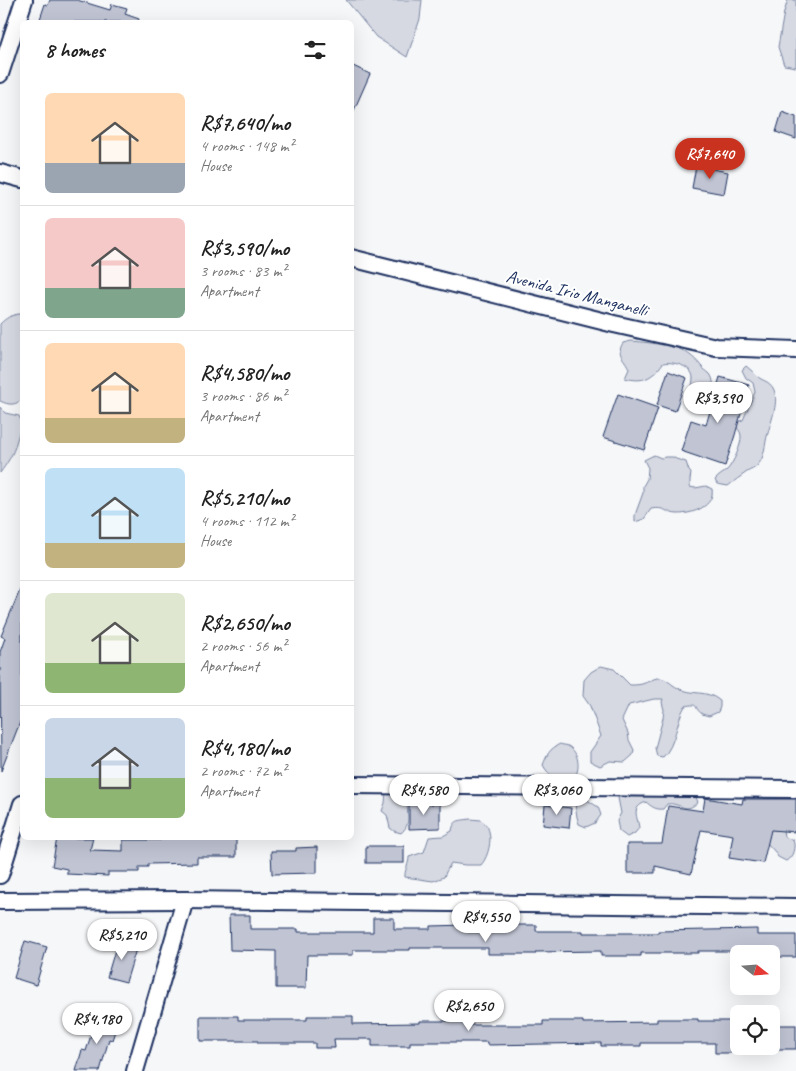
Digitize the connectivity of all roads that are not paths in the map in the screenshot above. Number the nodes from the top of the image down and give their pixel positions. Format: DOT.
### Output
graph roads {
  1 [pos="24,0"];
  2 [pos="0,74"];
  3 [pos="0,173"];
  4 [pos="20,178"];
  5 [pos="354,259"];
  6 [pos="796,350"];
  7 [pos="354,785"];
  8 [pos="796,789"];
  9 [pos="20,810"];
  10 [pos="0,875"];
  11 [pos="184,900"];
  12 [pos="0,901"];
  13 [pos="796,908"];
  14 [pos="135,1071"];
  1 -- 2 [label="street"];
  3 -- 4 [label="street"];
  5 -- 6 [label="street, Avenida Irio Manganelli"];
  7 -- 8 [label="street"];
  9 -- 10 [label="street"];
  11 -- 12 [label="street"];
  11 -- 13 [label="street"];
  11 -- 14 [label="street"];
}
